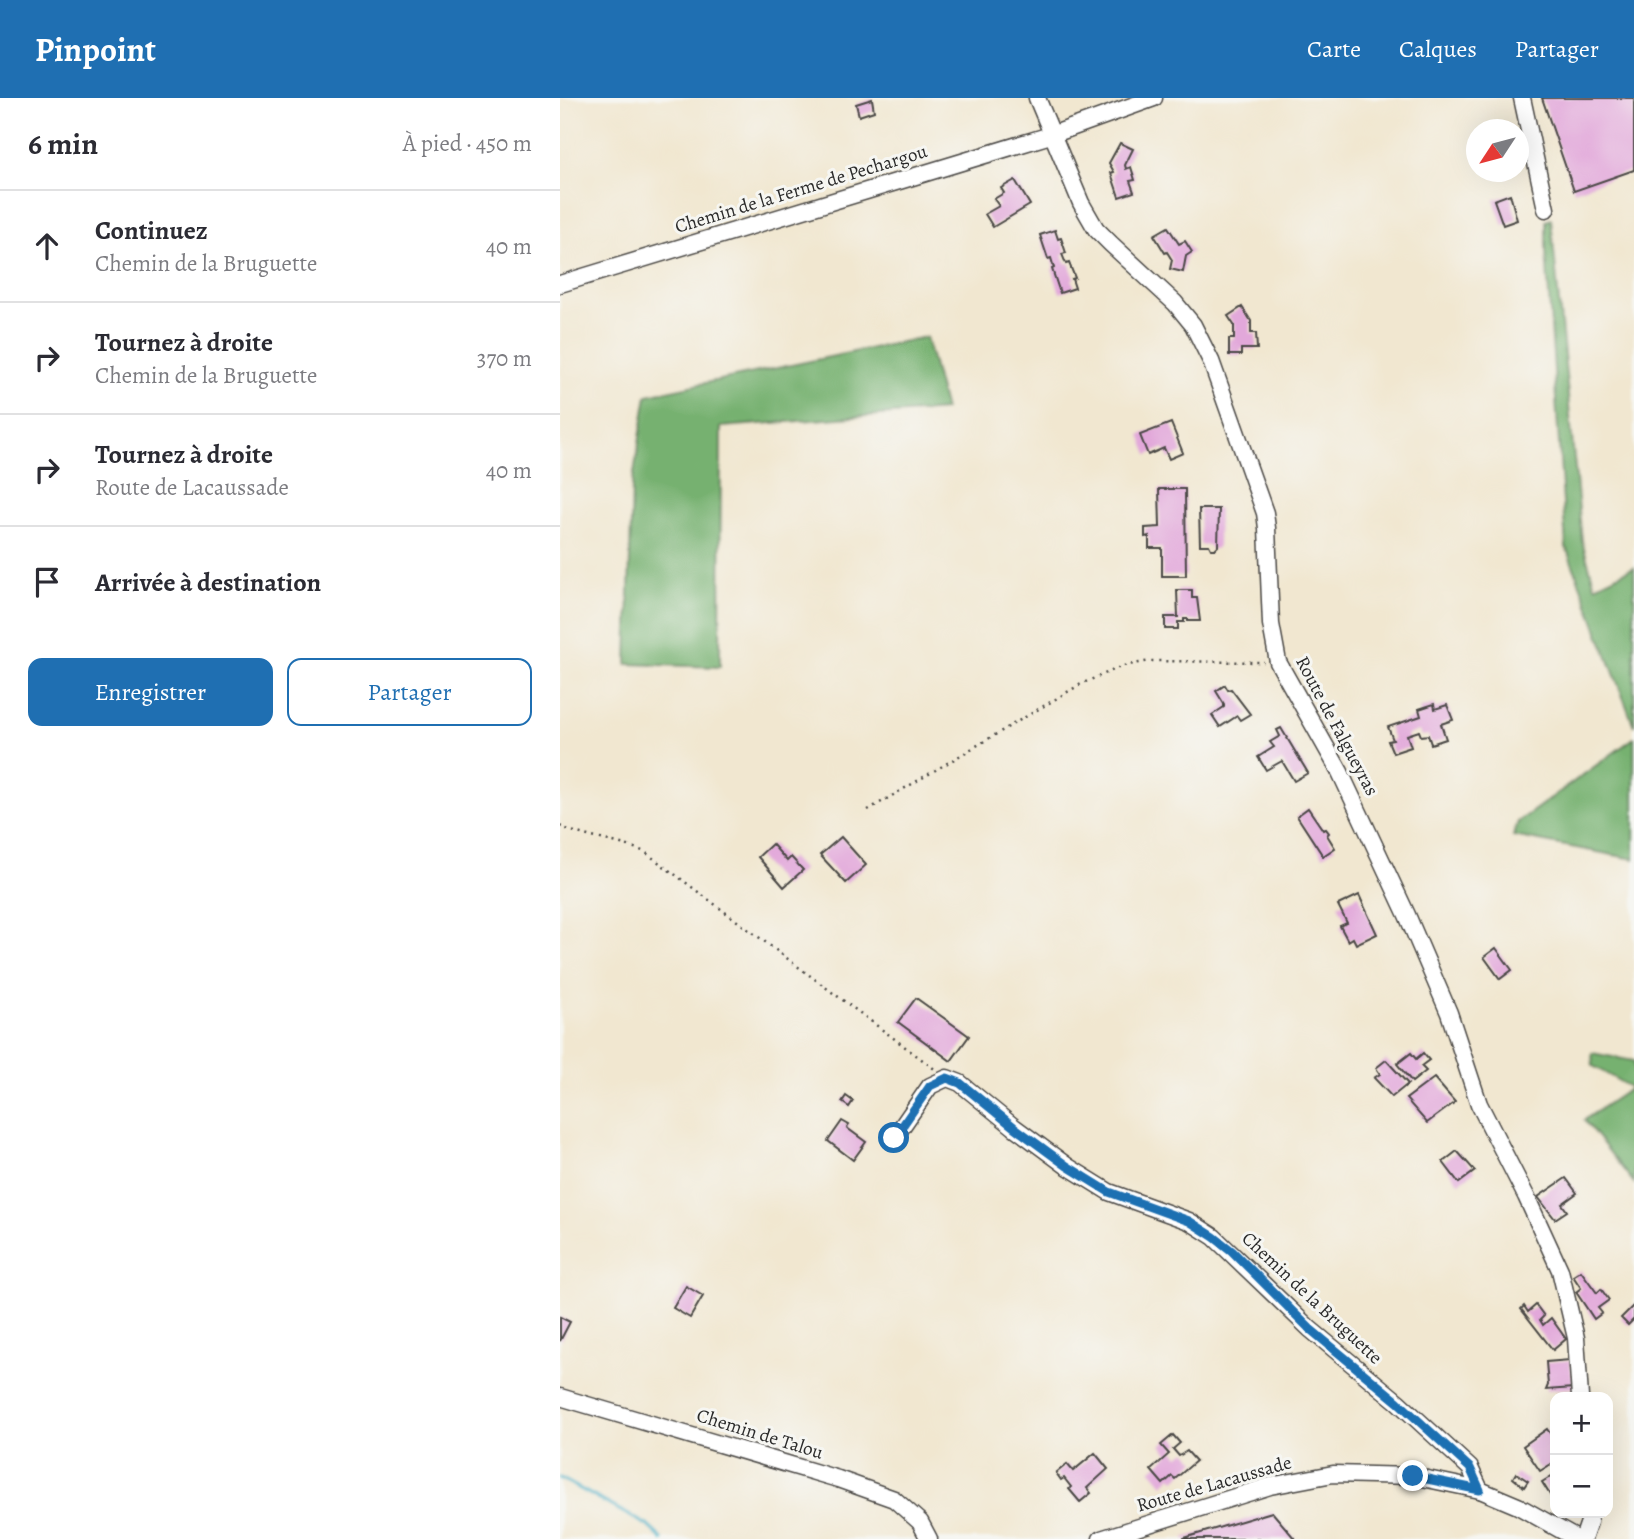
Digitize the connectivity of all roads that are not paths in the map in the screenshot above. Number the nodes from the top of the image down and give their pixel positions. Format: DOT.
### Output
graph roads {
  1 [pos="1037,98"];
  2 [pos="1154,98"];
  3 [pos="1522,98"];
  4 [pos="1054,134"];
  5 [pos="1546,209"];
  6 [pos="560,284"];
  7 [pos="894,1138"];
  8 [pos="1580,1392"];
  9 [pos="560,1397"];
  10 [pos="1480,1490"];
  11 [pos="1589,1518"];
  12 [pos="929,1539"];
  13 [pos="1101,1539"];
  14 [pos="1577,1539"];
  15 [pos="1583,1539"];
  1 -- 4 [label="street, Route de Falgueyras"];
  2 -- 4 [label="street, Chemin de la Ferme de Pechargou"];
  3 -- 5 [label="street"];
  4 -- 6 [label="street, Chemin de la Ferme de Pechargou"];
  4 -- 8 [label="street, Route de Falgueyras"];
  7 -- 10 [label="street, Chemin de la Bruguette"];
  9 -- 12 [label="street, Chemin de Talou"];
  10 -- 13 [label="street, Route de Lacaussade"];
  10 -- 14 [label="street, Route de Lacaussade"];
  11 -- 15 [label="street"];
}
